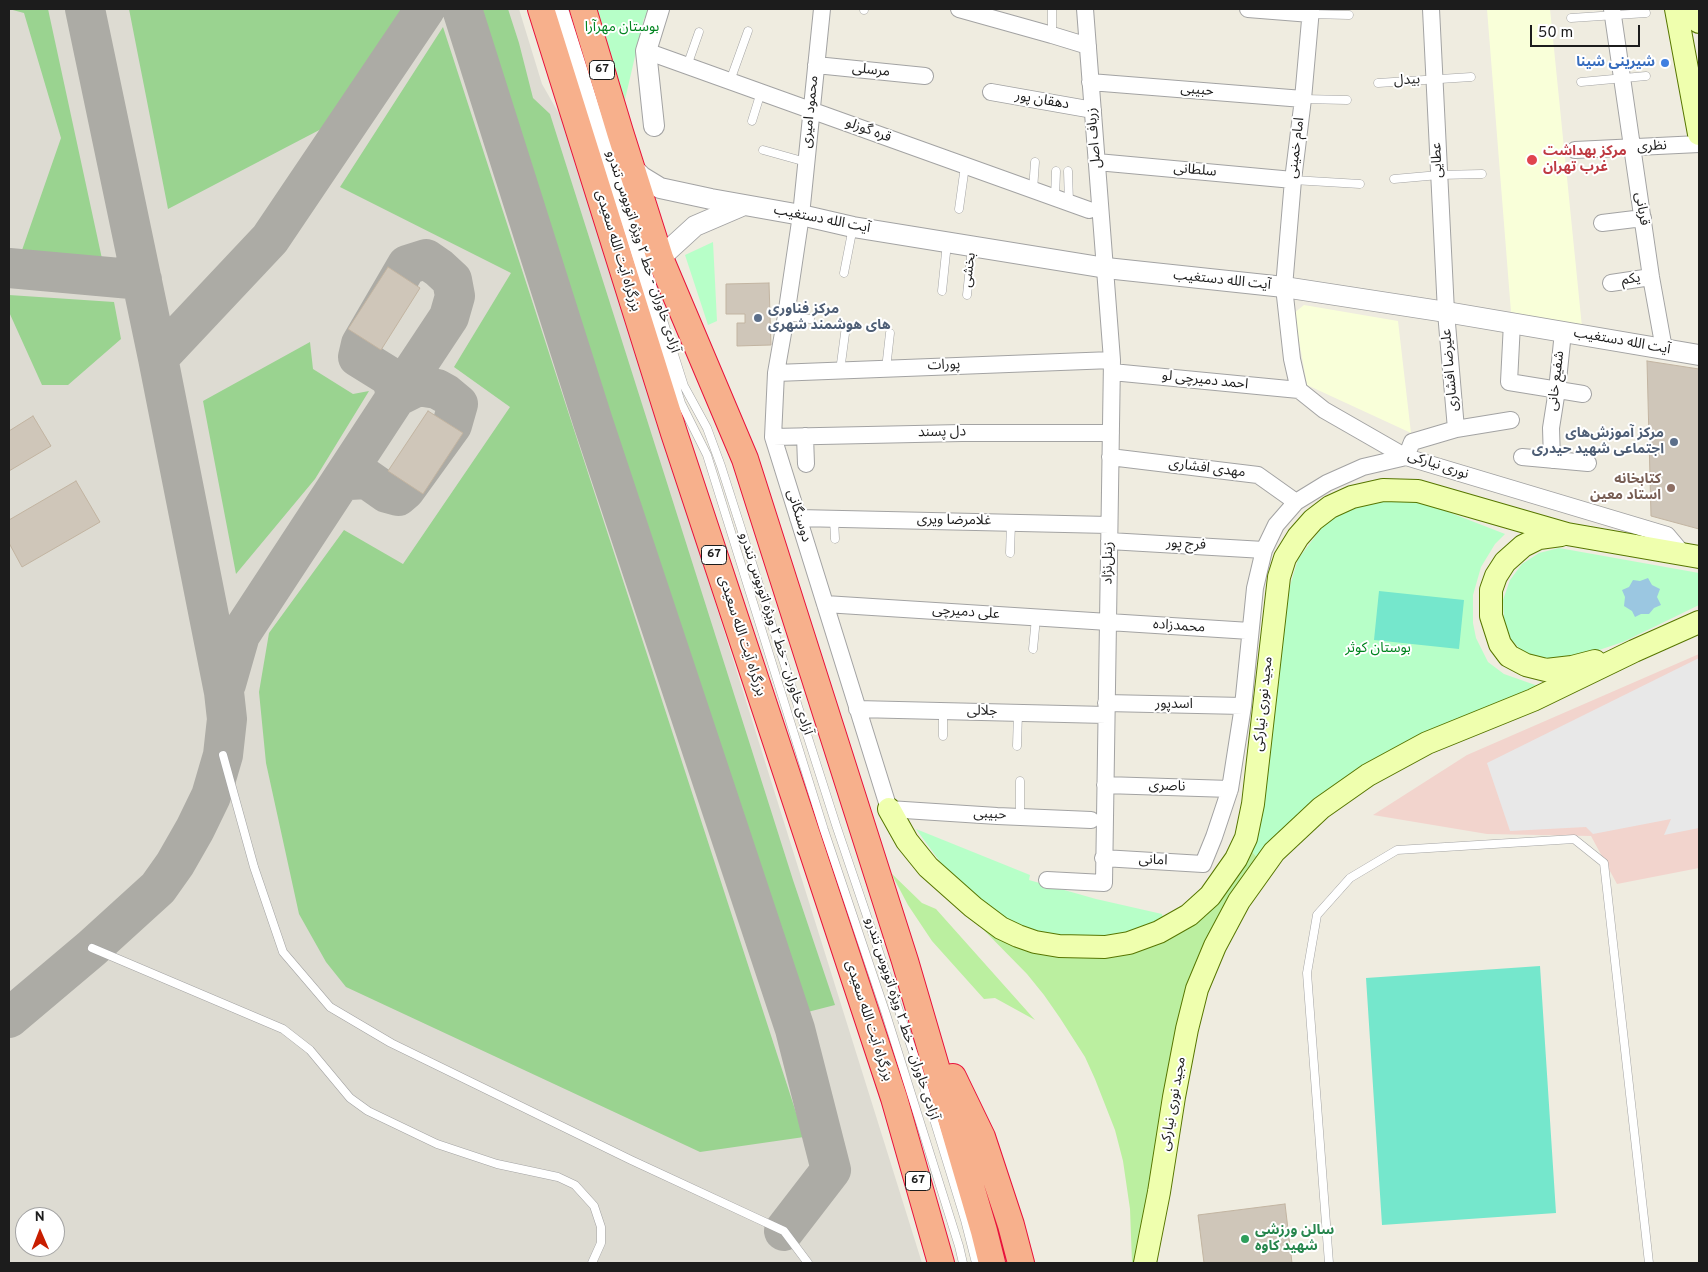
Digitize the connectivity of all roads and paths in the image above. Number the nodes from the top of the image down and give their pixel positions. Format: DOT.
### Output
graph roads {
  1 [pos="541,9"];
  2 [pos="556,9"];
  3 [pos="564,9"];
  4 [pos="583,9"];
  5 [pos="659,9"];
  6 [pos="822,9"];
  7 [pos="959,9"];
  8 [pos="1052,9"];
  9 [pos="1085,9"];
  10 [pos="1248,9"];
  11 [pos="1431,9"];
  12 [pos="1676,9"];
  13 [pos="1697,9"];
  14 [pos="1311,11"];
  15 [pos="1612,12"];
  16 [pos="1646,13"];
  17 [pos="1349,15"];
  18 [pos="1571,18"];
  19 [pos="1699,22"];
  20 [pos="748,31"];
  21 [pos="699,32"];
  22 [pos="1052,35"];
  23 [pos="1088,46"];
  24 [pos="646,51"];
  25 [pos="816,65"];
  26 [pos="687,66"];
  27 [pos="926,76"];
  28 [pos="1646,76"];
  29 [pos="1471,77"];
  30 [pos="1622,78"];
  31 [pos="1435,80"];
  32 [pos="730,81"];
  33 [pos="1090,82"];
  34 [pos="1581,82"];
  35 [pos="1378,83"];
  36 [pos="761,92"];
  37 [pos="991,92"];
  38 [pos="1303,99"];
  39 [pos="1347,100"];
  40 [pos="1093,110"];
  41 [pos="812,111"];
  42 [pos="752,121"];
  43 [pos="654,126"];
  44 [pos="1699,134"];
  45 [pos="1699,144"];
  46 [pos="1632,148"];
  47 [pos="763,150"];
  48 [pos="1575,150"];
  49 [pos="806,162"];
  50 [pos="1035,162"];
  51 [pos="1097,162"];
  52 [pos="631,166"];
  53 [pos="965,166"];
  54 [pos="1056,171"];
  55 [pos="1068,171"];
  56 [pos="1482,174"];
  57 [pos="1439,175"];
  58 [pos="1394,179"];
  59 [pos="1293,180"];
  60 [pos="1360,184"];
  61 [pos="1033,190"];
  62 [pos="1062,200"];
  63 [pos="745,204"];
  64 [pos="958,209"];
  65 [pos="1089,210"];
  66 [pos="801,215"];
  67 [pos="1643,218"];
  68 [pos="1602,223"];
  69 [pos="853,227"];
  70 [pos="947,242"];
  71 [pos="972,246"];
  72 [pos="660,258"];
  73 [pos="1106,268"];
  74 [pos="844,273"];
  75 [pos="1651,277"];
  76 [pos="1611,283"];
  77 [pos="1284,288"];
  78 [pos="942,290"];
  79 [pos="967,295"];
  80 [pos="1446,312"];
  81 [pos="786,316"];
  82 [pos="810,319"];
  83 [pos="1512,323"];
  84 [pos="846,326"];
  85 [pos="1563,332"];
  86 [pos="890,333"];
  87 [pos="1664,349"];
  88 [pos="1699,355"];
  89 [pos="1112,366"];
  90 [pos="886,369"];
  91 [pos="840,371"];
  92 [pos="776,373"];
  93 [pos="1299,390"];
  94 [pos="1557,390"];
  95 [pos="1583,394"];
  96 [pos="1511,420"];
  97 [pos="1456,429"];
  98 [pos="1111,433"];
  99 [pos="804,436"];
  100 [pos="773,437"];
  101 [pos="1110,457"];
  102 [pos="1406,457"];
  103 [pos="1522,457"];
  104 [pos="1552,460"];
  105 [pos="1588,463"];
  106 [pos="806,464"];
  107 [pos="1296,502"];
  108 [pos="798,518"];
  109 [pos="834,519"];
  110 [pos="1011,523"];
  111 [pos="1109,533"];
  112 [pos="1567,534"];
  113 [pos="835,539"];
  114 [pos="1264,550"];
  115 [pos="1010,553"];
  116 [pos="1694,555"];
  117 [pos="825,604"];
  118 [pos="1036,618"];
  119 [pos="1108,622"];
  120 [pos="1699,622"];
  121 [pos="1250,631"];
  122 [pos="1033,649"];
  123 [pos="1634,651"];
  124 [pos="1243,706"];
  125 [pos="857,709"];
  126 [pos="1106,709"];
  127 [pos="943,711"];
  128 [pos="1018,713"];
  129 [pos="943,736"];
  130 [pos="1017,746"];
  131 [pos="222,756"];
  132 [pos="1020,780"];
  133 [pos="1105,785"];
  134 [pos="1230,789"];
  135 [pos="889,808"];
  136 [pos="1020,817"];
  137 [pos="1091,820"];
  138 [pos="1103,858"];
  139 [pos="1047,880"];
  140 [pos="92,948"];
  141 [pos="917,1003"];
  142 [pos="592,1263"];
  143 [pos="808,1263"];
  144 [pos="942,1263"];
  145 [pos="964,1263"];
  146 [pos="976,1263"];
  147 [pos="992,1263"];
  148 [pos="1021,1263"];
  149 [pos="1146,1263"];
  150 [pos="1329,1263"];
  151 [pos="1649,1263"];
  1 -- 144 [label="highway, بزرگراه آیت الله سعیدی / 67"];
  2 -- 145 [label="lane, آزادی خاوران - خط ۲ ویژه اتوبوس تندرو"];
  3 -- 146 [label="lane, آزادی خاوران - خط ۲ ویژه اتوبوس تندرو"];
  4 -- 52 [label="highway, 67"];
  5 -- 24 [label="street"];
  6 -- 25 [label="street, محمود امیری"];
  7 -- 22 [label="street"];
  8 -- 22 [label="lane"];
  9 -- 23 [label="street, زرباف اصل"];
  10 -- 14 [label="street"];
  11 -- 31 [label="street, عطایی"];
  12 -- 44 [label="main road"];
  13 -- 19 [label="main road"];
  14 -- 17 [label="lane"];
  14 -- 38 [label="street, امام خمینی"];
  15 -- 16 [label="lane"];
  15 -- 18 [label="lane"];
  15 -- 30 [label="street, قربانی"];
  20 -- 32 [label="lane"];
  21 -- 26 [label="lane"];
  22 -- 23 [label="street"];
  23 -- 33 [label="street, زرباف اصل"];
  24 -- 26 [label="street, قره گوزلو"];
  24 -- 43 [label="street"];
  25 -- 27 [label="street, مرسلی"];
  25 -- 41 [label="street, محمود امیری"];
  26 -- 32 [label="street, قره گوزلو"];
  28 -- 30 [label="lane"];
  29 -- 31 [label="lane, بیدل"];
  30 -- 34 [label="lane"];
  30 -- 46 [label="street, قربانی"];
  31 -- 35 [label="lane, بیدل"];
  31 -- 57 [label="street, عطایی"];
  32 -- 36 [label="street, قره گوزلو"];
  33 -- 38 [label="street, حبیبی"];
  33 -- 40 [label="street, زرباف اصل"];
  36 -- 41 [label="street, قره گوزلو"];
  36 -- 42 [label="lane"];
  37 -- 40 [label="street, دهقان پور"];
  38 -- 39 [label="lane"];
  38 -- 59 [label="street, امام خمینی"];
  40 -- 51 [label="street, زرباف اصل"];
  41 -- 49 [label="street, محمود امیری"];
  41 -- 53 [label="street, قره گوزلو"];
  45 -- 46 [label="street, نظری"];
  46 -- 48 [label="street, نظری"];
  46 -- 67 [label="street, قربانی"];
  47 -- 49 [label="lane"];
  49 -- 66 [label="street, محمود امیری"];
  50 -- 61 [label="lane"];
  51 -- 59 [label="street, سلطانی"];
  51 -- 73 [label="street, زرباف اصل"];
  52 -- 63 [label="street, آیت الله دستغیب"];
  52 -- 72 [label="highway, 67"];
  53 -- 61 [label="street, قره گوزلو"];
  53 -- 64 [label="lane"];
  54 -- 62 [label="lane"];
  55 -- 62 [label="lane"];
  56 -- 57 [label="lane"];
  57 -- 58 [label="lane"];
  57 -- 80 [label="street, عطایی"];
  59 -- 60 [label="lane"];
  59 -- 77 [label="street, امام خمینی"];
  61 -- 62 [label="street, قره گوزلو"];
  62 -- 65 [label="street, قره گوزلو"];
  63 -- 66 [label="street, آیت الله دستغیب"];
  63 -- 72 [label="street"];
  66 -- 69 [label="street, آیت الله دستغیب"];
  66 -- 81 [label="street, دوسنگانی"];
  67 -- 68 [label="street"];
  67 -- 75 [label="street, قربانی"];
  69 -- 70 [label="street, آیت الله دستغیب"];
  69 -- 74 [label="lane"];
  70 -- 71 [label="street, آیت الله دستغیب"];
  70 -- 78 [label="lane"];
  71 -- 73 [label="street, آیت الله دستغیب"];
  71 -- 79 [label="lane, بخشی"];
  72 -- 141 [label="highway"];
  73 -- 77 [label="street, آیت الله دستغیب"];
  73 -- 89 [label="street, زینل‌نژاد"];
  75 -- 76 [label="street, یکم"];
  75 -- 87 [label="street, قربانی"];
  77 -- 80 [label="street, آیت الله دستغیب"];
  77 -- 93 [label="street"];
  80 -- 83 [label="street, آیت الله دستغیب"];
  80 -- 97 [label="street, علیرضا افشاری"];
  81 -- 82 [label="lane"];
  81 -- 92 [label="street, دوسنگانی"];
  83 -- 85 [label="street, آیت الله دستغیب"];
  83 -- 94 [label="street"];
  84 -- 91 [label="lane"];
  85 -- 87 [label="street, آیت الله دستغیب"];
  85 -- 94 [label="street, شفیع خانی"];
  86 -- 90 [label="lane"];
  87 -- 88 [label="street, آیت الله دستغیب"];
  89 -- 90 [label="street, پورات"];
  89 -- 93 [label="street, احمد دمیرچی لو"];
  89 -- 98 [label="street, زینل‌نژاد"];
  90 -- 91 [label="street, پورات"];
  91 -- 92 [label="street, پورات"];
  92 -- 100 [label="street, دوسنگانی"];
  93 -- 102 [label="street, نوری نیارکی"];
  94 -- 95 [label="street"];
  94 -- 104 [label="street, شفیع خانی"];
  96 -- 97 [label="street, علیرضا افشاری"];
  97 -- 102 [label="street, علیرضا افشاری"];
  98 -- 99 [label="street, دل پسند"];
  98 -- 101 [label="street, زینل‌نژاد"];
  99 -- 100 [label="street, دل پسند"];
  99 -- 106 [label="street"];
  100 -- 108 [label="street, دوسنگانی"];
  101 -- 107 [label="street, مهدی افشاری"];
  101 -- 111 [label="street, زینل‌نژاد"];
  102 -- 107 [label="street"];
  102 -- 116 [label="street, نوری نیارکی"];
  103 -- 104 [label="street"];
  104 -- 105 [label="street"];
  107 -- 114 [label="street"];
  108 -- 109 [label="street, غلامرضا ویری"];
  108 -- 117 [label="street, دوسنگانی"];
  109 -- 110 [label="street, غلامرضا ویری"];
  109 -- 113 [label="lane"];
  110 -- 111 [label="street, غلامرضا ویری"];
  110 -- 115 [label="lane"];
  111 -- 114 [label="street, فرج پور"];
  111 -- 119 [label="street, زینل‌نژاد"];
  112 -- 116 [label="main road, مجید نوری نیارکی"];
  112 -- 123 [label="main road"];
  112 -- 135 [label="main road, مجید نوری نیارکی"];
  114 -- 121 [label="street"];
  117 -- 118 [label="street, علی دمیرچی"];
  117 -- 125 [label="street, دوسنگانی"];
  118 -- 119 [label="street, علی دمیرچی"];
  118 -- 122 [label="lane"];
  119 -- 121 [label="street, محمدزاده"];
  119 -- 126 [label="street, زینل‌نژاد"];
  120 -- 123 [label="main road, مجید نوری نیارکی"];
  121 -- 124 [label="street"];
  123 -- 149 [label="main road, مجید نوری نیارکی"];
  124 -- 126 [label="street, اسدپور"];
  124 -- 134 [label="street"];
  125 -- 127 [label="street, جلالی"];
  125 -- 135 [label="street, دوسنگانی"];
  126 -- 128 [label="street, جلالی"];
  126 -- 133 [label="street, زینل‌نژاد"];
  127 -- 128 [label="street, جلالی"];
  127 -- 129 [label="lane"];
  128 -- 130 [label="lane"];
  131 -- 143 [label="lane"];
  132 -- 136 [label="lane"];
  133 -- 134 [label="street, ناصری"];
  133 -- 138 [label="street, زینل‌نژاد"];
  134 -- 138 [label="street, امانی"];
  135 -- 136 [label="street, حبیبی"];
  136 -- 137 [label="street, حبیبی"];
  138 -- 139 [label="street, زینل‌نژاد"];
  140 -- 142 [label="lane"];
  141 -- 147 [label="highway"];
  141 -- 148 [label="highway"];
  150 -- 151 [label="lane"];
}
